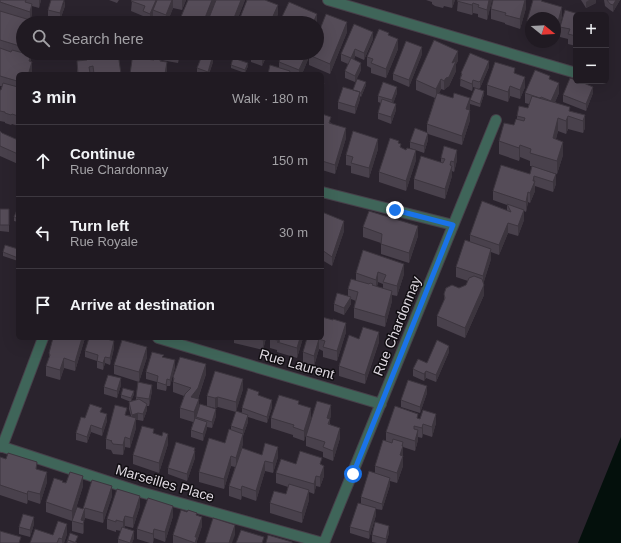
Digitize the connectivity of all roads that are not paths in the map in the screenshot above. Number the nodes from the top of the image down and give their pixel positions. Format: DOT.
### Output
graph roads {
  1 [pos="328,0"];
  2 [pos="573,72"];
  3 [pos="496,120"];
  4 [pos="324,193"];
  5 [pos="453,225"];
  6 [pos="42,340"];
  7 [pos="165,340"];
  8 [pos="381,404"];
  9 [pos="1,446"];
  10 [pos="324,543"];
  1 -- 2 [label="street"];
  3 -- 5 [label="street, Rue Chardonnay"];
  4 -- 5 [label="street"];
  5 -- 8 [label="street, Rue Chardonnay"];
  6 -- 9 [label="street"];
  7 -- 8 [label="street, Rue Laurent"];
  8 -- 10 [label="street, Rue Chardonnay"];
  9 -- 10 [label="street, Marseilles Place"];
}
